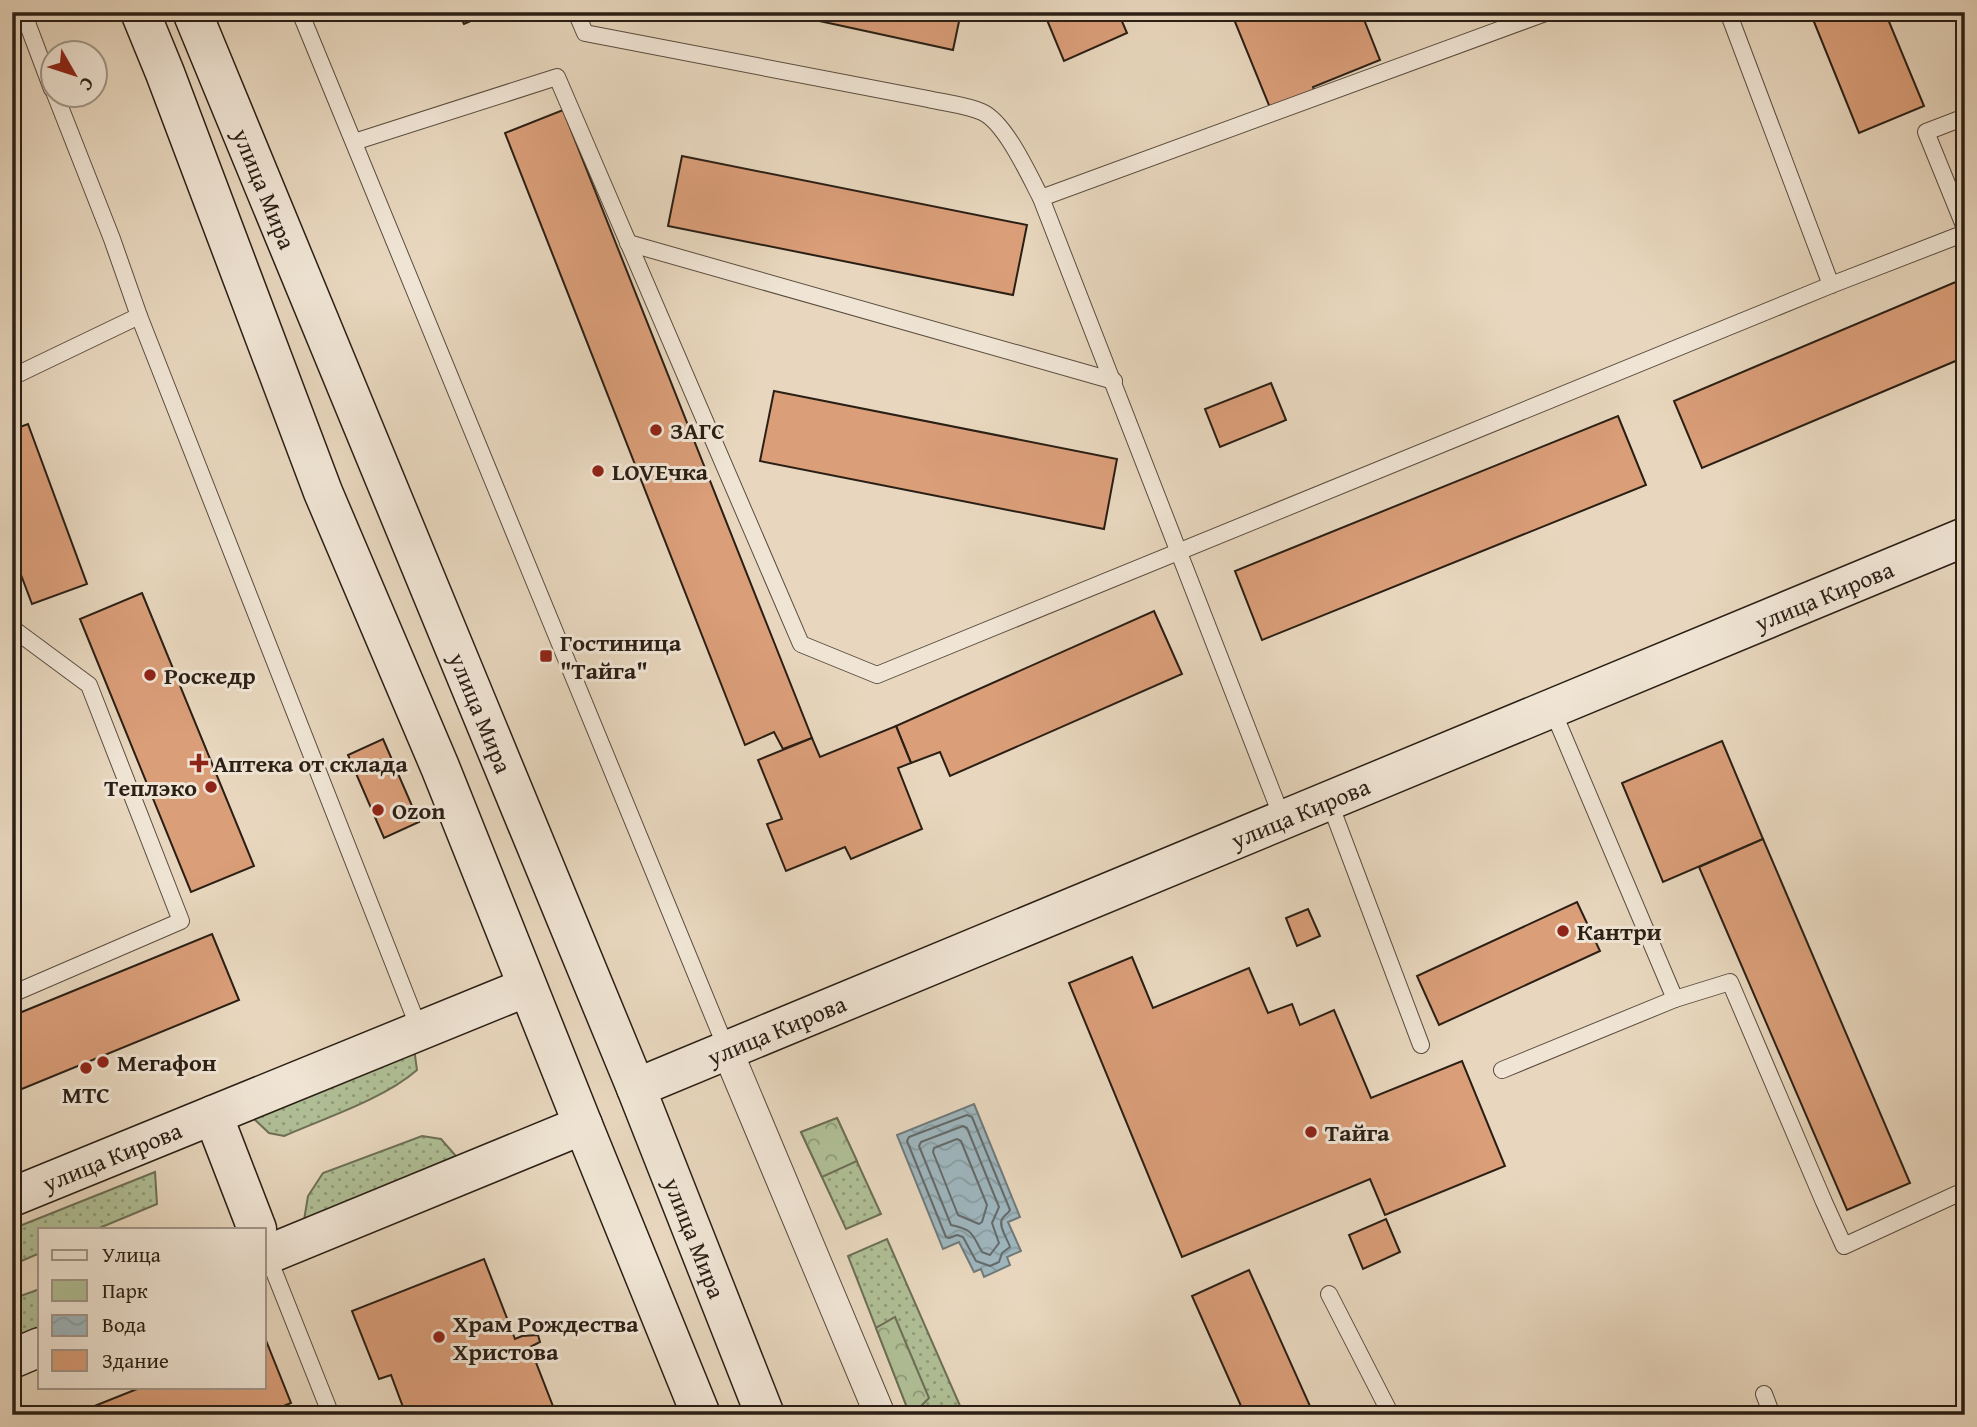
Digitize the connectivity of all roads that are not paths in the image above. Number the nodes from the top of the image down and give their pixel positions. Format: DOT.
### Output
graph roads {
  1 [pos="23,12"];
  2 [pos="140,12"];
  3 [pos="192,12"];
  4 [pos="300,12"];
  5 [pos="576,12"];
  6 [pos="1548,12"];
  7 [pos="1728,12"];
  8 [pos="38,52"];
  9 [pos="61,108"];
  10 [pos="1965,117"];
  11 [pos="354,142"];
  12 [pos="1041,198"];
  13 [pos="1965,230"];
  14 [pos="628,243"];
  15 [pos="1831,285"];
  16 [pos="139,316"];
  17 [pos="12,377"];
  18 [pos="1114,381"];
  19 [pos="379,469"];
  20 [pos="323,492"];
  21 [pos="1965,537"];
  22 [pos="1180,551"];
  23 [pos="12,628"];
  24 [pos="1552,709"];
  25 [pos="1329,801"];
  26 [pos="1283,820"];
  27 [pos="527,988"];
  28 [pos="12,994"];
  29 [pos="1675,999"];
  30 [pos="420,1031"];
  31 [pos="1421,1045"];
  32 [pos="727,1050"];
  33 [pos="1502,1070"];
  34 [pos="636,1088"];
  35 [pos="213,1115"];
  36 [pos="583,1125"];
  37 [pos="1957,1194"];
  38 [pos="12,1196"];
  39 [pos="256,1228"];
  40 [pos="266,1245"];
  41 [pos="266,1253"];
  42 [pos="1329,1294"];
  43 [pos="38,1348"];
  44 [pos="738,1348"];
  45 [pos="12,1359"];
  46 [pos="684,1372"];
  47 [pos="1764,1394"];
  48 [pos="331,1415"];
  49 [pos="702,1415"];
  50 [pos="765,1415"];
  51 [pos="880,1415"];
  52 [pos="1391,1415"];
  53 [pos="1772,1415"];
  1 -- 8 [label="lane"];
  2 -- 20 [label="main road, улица Мира"];
  3 -- 19 [label="main road, улица Мира"];
  4 -- 11 [label="lane"];
  5 -- 12 [label="lane"];
  6 -- 12 [label="lane"];
  7 -- 15 [label="lane"];
  9 -- 16 [label="lane"];
  10 -- 13 [label="lane"];
  11 -- 14 [label="lane"];
  11 -- 32 [label="lane"];
  12 -- 18 [label="lane"];
  13 -- 15 [label="lane"];
  14 -- 18 [label="lane"];
  14 -- 22 [label="lane"];
  15 -- 22 [label="lane"];
  16 -- 17 [label="lane"];
  16 -- 30 [label="lane"];
  18 -- 22 [label="lane"];
  19 -- 20 [label="main road"];
  19 -- 34 [label="main road, улица Мира"];
  20 -- 27 [label="main road, улица Мира"];
  21 -- 24 [label="main road, улица Кирова"];
  22 -- 26 [label="lane"];
  23 -- 28 [label="lane"];
  24 -- 25 [label="main road, улица Кирова"];
  24 -- 29 [label="lane"];
  25 -- 26 [label="main road, улица Кирова"];
  25 -- 31 [label="lane"];
  26 -- 32 [label="main road, улица Кирова"];
  27 -- 30 [label="main road, улица Кирова"];
  27 -- 36 [label="main road, улица Мира"];
  29 -- 33 [label="lane"];
  29 -- 37 [label="lane"];
  30 -- 35 [label="main road, улица Кирова"];
  32 -- 34 [label="main road, улица Кирова"];
  32 -- 51 [label="street"];
  34 -- 44 [label="main road, улица Мира"];
  35 -- 38 [label="main road, улица Кирова"];
  35 -- 39 [label="main road, улица Кирова"];
  36 -- 40 [label="main road"];
  36 -- 46 [label="main road, улица Мира"];
  41 -- 48 [label="lane"];
  42 -- 52 [label="lane"];
  43 -- 45 [label="main road"];
  44 -- 46 [label="main road"];
  44 -- 50 [label="main road, улица Мира"];
  46 -- 49 [label="main road, улица Мира"];
  47 -- 53 [label="lane"];
}
